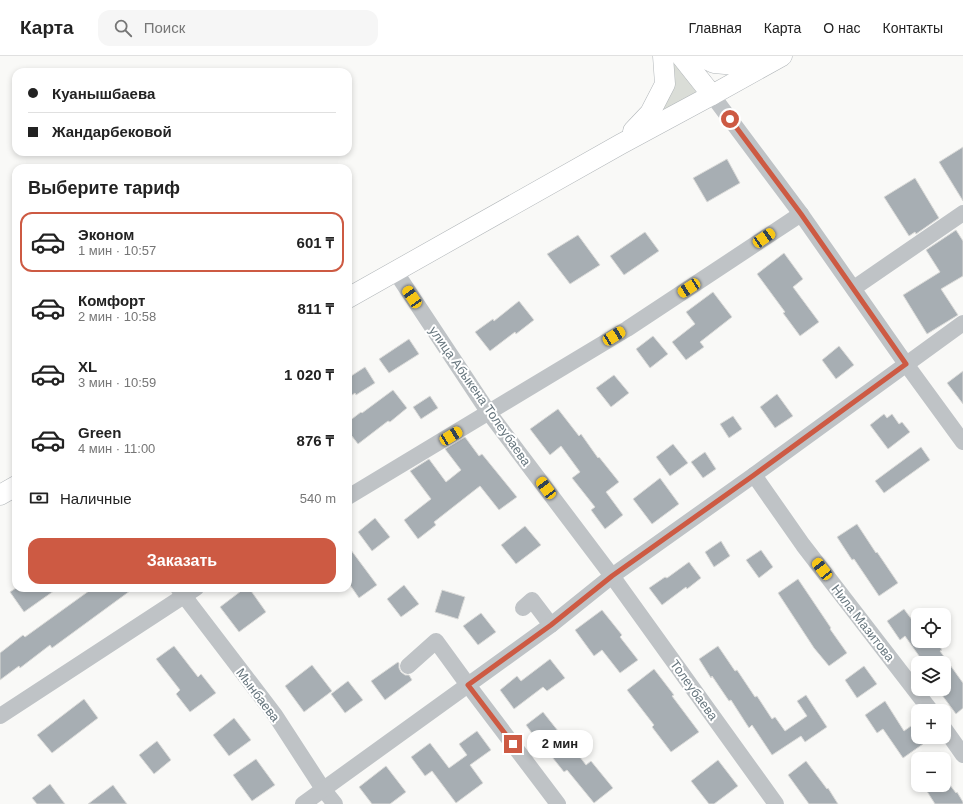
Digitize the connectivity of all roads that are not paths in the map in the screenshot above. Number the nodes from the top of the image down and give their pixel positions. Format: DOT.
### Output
graph roads {
  1 [pos="663,56"];
  2 [pos="681,56"];
  3 [pos="699,56"];
  4 [pos="779,56"];
  5 [pos="782,56"];
  6 [pos="712,95"];
  7 [pos="620,144"];
  8 [pos="963,213"];
  9 [pos="801,214"];
  10 [pos="395,271"];
  11 [pos="854,288"];
  12 [pos="352,296"];
  13 [pos="963,323"];
  14 [pos="906,364"];
  15 [pos="489,413"];
  16 [pos="963,442"];
  17 [pos="754,475"];
  18 [pos="12,488"];
  19 [pos="0,495"];
  20 [pos="352,495"];
  21 [pos="612,576"];
  22 [pos="185,592"];
  23 [pos="187,592"];
  24 [pos="523,608"];
  25 [pos="551,625"];
  26 [pos="408,666"];
  27 [pos="468,685"];
  28 [pos="926,704"];
  29 [pos="0,716"];
  30 [pos="951,738"];
  31 [pos="963,755"];
  32 [pos="324,789"];
  33 [pos="303,804"];
  34 [pos="335,804"];
  35 [pos="558,804"];
  36 [pos="776,804"];
  1 -- 7 [label="main road"];
  2 -- 6 [label="main road"];
  3 -- 4 [label="main road"];
  5 -- 6 [label="main road"];
  6 -- 7 [label="main road"];
  6 -- 9 [label="street"];
  7 -- 10 [label="main road"];
  8 -- 11 [label="street"];
  9 -- 11 [label="street"];
  9 -- 15 [label="street"];
  10 -- 12 [label="main road"];
  10 -- 15 [label="street, улица Абыкена Толеубаева"];
  11 -- 14 [label="street"];
  13 -- 14 [label="street"];
  14 -- 16 [label="street"];
  14 -- 17 [label="street"];
  15 -- 20 [label="street"];
  15 -- 21 [label="street, улица Абыкена Толеубаева"];
  17 -- 21 [label="street"];
  17 -- 28 [label="street, Нила Мазитова"];
  18 -- 19 [label="main road"];
  21 -- 25 [label="street"];
  21 -- 36 [label="street, Толеубаева"];
  22 -- 29 [label="street"];
  23 -- 32 [label="street, Мынбаева"];
  24 -- 25 [label="street"];
  25 -- 27 [label="street"];
  26 -- 27 [label="street"];
  27 -- 32 [label="street"];
  27 -- 35 [label="street"];
  30 -- 31 [label="street"];
  32 -- 33 [label="street"];
  32 -- 34 [label="street, Мынбаева"];
}
